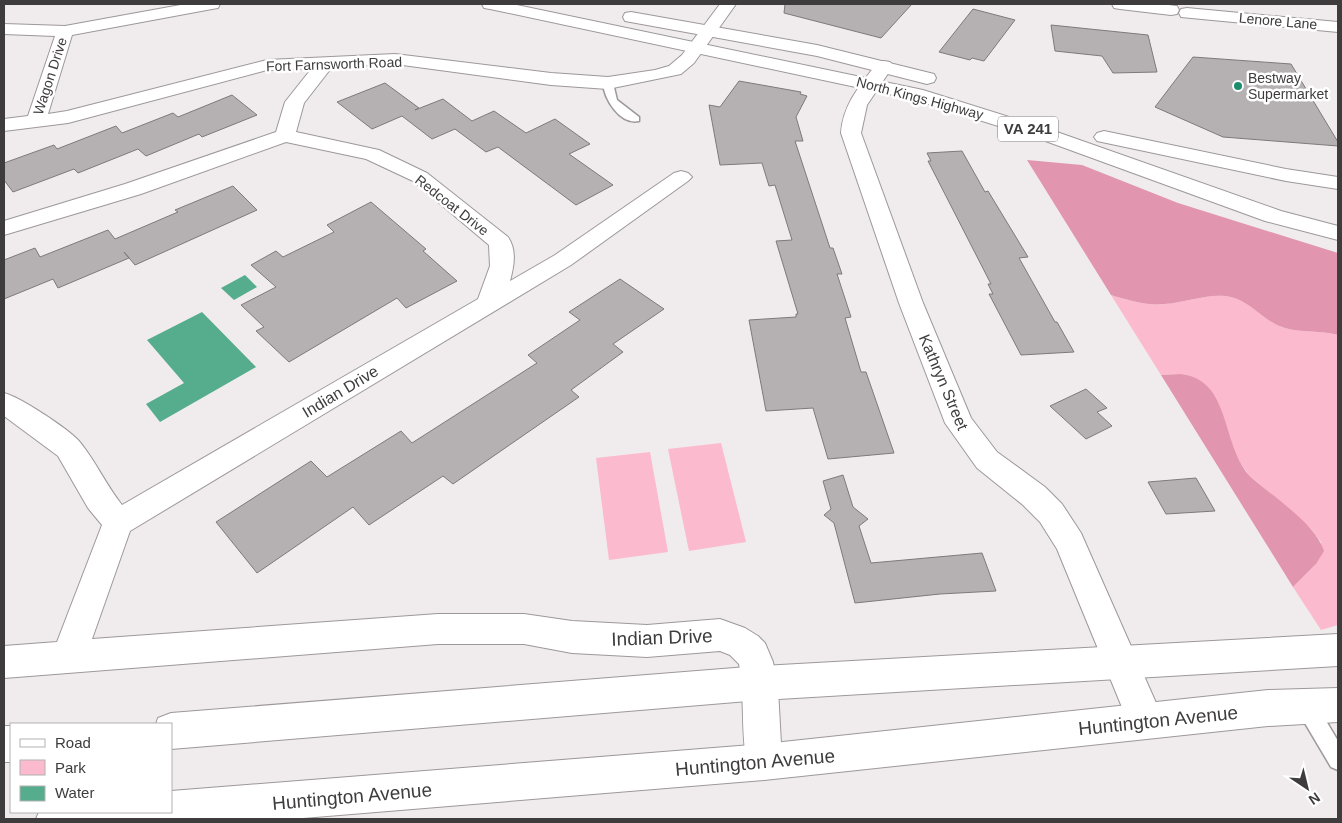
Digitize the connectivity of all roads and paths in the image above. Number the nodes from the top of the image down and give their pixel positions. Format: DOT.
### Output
graph roads {
  1 [pos="212,4"];
  2 [pos="490,4"];
  3 [pos="728,4"];
  4 [pos="1120,4"];
  5 [pos="595,9"];
  6 [pos="1338,27"];
  7 [pos="4,29"];
  8 [pos="709,29"];
  9 [pos="64,31"];
  10 [pos="696,48"];
  11 [pos="325,64"];
  12 [pos="878,74"];
  13 [pos="608,83"];
  14 [pos="635,119"];
  15 [pos="36,121"];
  16 [pos="4,125"];
  17 [pos="285,136"];
  18 [pos="1104,137"];
  19 [pos="681,177"];
  20 [pos="1338,183"];
  21 [pos="1338,214"];
  22 [pos="4,228"];
  23 [pos="1338,233"];
  24 [pos="489,302"];
  25 [pos="4,403"];
  26 [pos="118,522"];
  27 [pos="1338,642"];
  28 [pos="1338,650"];
  29 [pos="1304,653"];
  30 [pos="68,658"];
  31 [pos="4,662"];
  32 [pos="1122,663"];
  33 [pos="760,683"];
  34 [pos="1322,706"];
  35 [pos="1146,721"];
  36 [pos="172,731"];
  37 [pos="1338,760"];
  38 [pos="764,762"];
  39 [pos="343,808"];
  40 [pos="172,810"];
  41 [pos="139,813"];
  42 [pos="55,819"];
  1 -- 9 [label="street, Wagon Drive"];
  2 -- 10 [label="street, North Kings Highway / VA 241"];
  3 -- 8 [label="street, Fort Farnsworth Road"];
  4 -- 6 [label="street, Lenore Lane"];
  5 -- 8 [label="street, North Kings Highway / VA 241"];
  7 -- 9 [label="street, Wagon Drive"];
  8 -- 10 [label="street, Fort Farnsworth Road"];
  8 -- 12 [label="street, North Kings Highway / VA 241"];
  9 -- 15 [label="street, Wagon Drive"];
  10 -- 12 [label="street, North Kings Highway / VA 241"];
  10 -- 13 [label="street, Fort Farnsworth Road"];
  11 -- 13 [label="street, Fort Farnsworth Road"];
  11 -- 15 [label="street, Fort Farnsworth Road"];
  11 -- 17 [label="street"];
  12 -- 18 [label="street, North Kings Highway / VA 241"];
  12 -- 23 [label="street, North Kings Highway / VA 241"];
  12 -- 32 [label="street, Kathryn Street"];
  13 -- 14 [label="lane"];
  15 -- 16 [label="street, Fort Farnsworth Road"];
  17 -- 22 [label="street"];
  17 -- 24 [label="street, Redcoat Drive"];
  18 -- 20 [label="street, VA 241"];
  18 -- 21 [label="street, North Kings Highway / VA 241"];
  19 -- 24 [label="street, Indian Drive"];
  24 -- 26 [label="street, Indian Drive"];
  25 -- 26 [label="street"];
  26 -- 30 [label="street"];
  27 -- 29 [label="street"];
  28 -- 29 [label="street"];
  29 -- 32 [label="street"];
  30 -- 31 [label="street, Indian Drive"];
  30 -- 33 [label="street, Indian Drive"];
  32 -- 33 [label="street"];
  32 -- 35 [label="street, Kathryn Street"];
  33 -- 36 [label="street"];
  33 -- 38 [label="street, Indian Drive"];
  34 -- 35 [label="street, Huntington Avenue"];
  34 -- 37 [label="lane"];
  35 -- 38 [label="street, Huntington Avenue"];
  38 -- 39 [label="street, Huntington Avenue"];
  39 -- 40 [label="street, Huntington Avenue"];
  41 -- 42 [label="street"];
}
